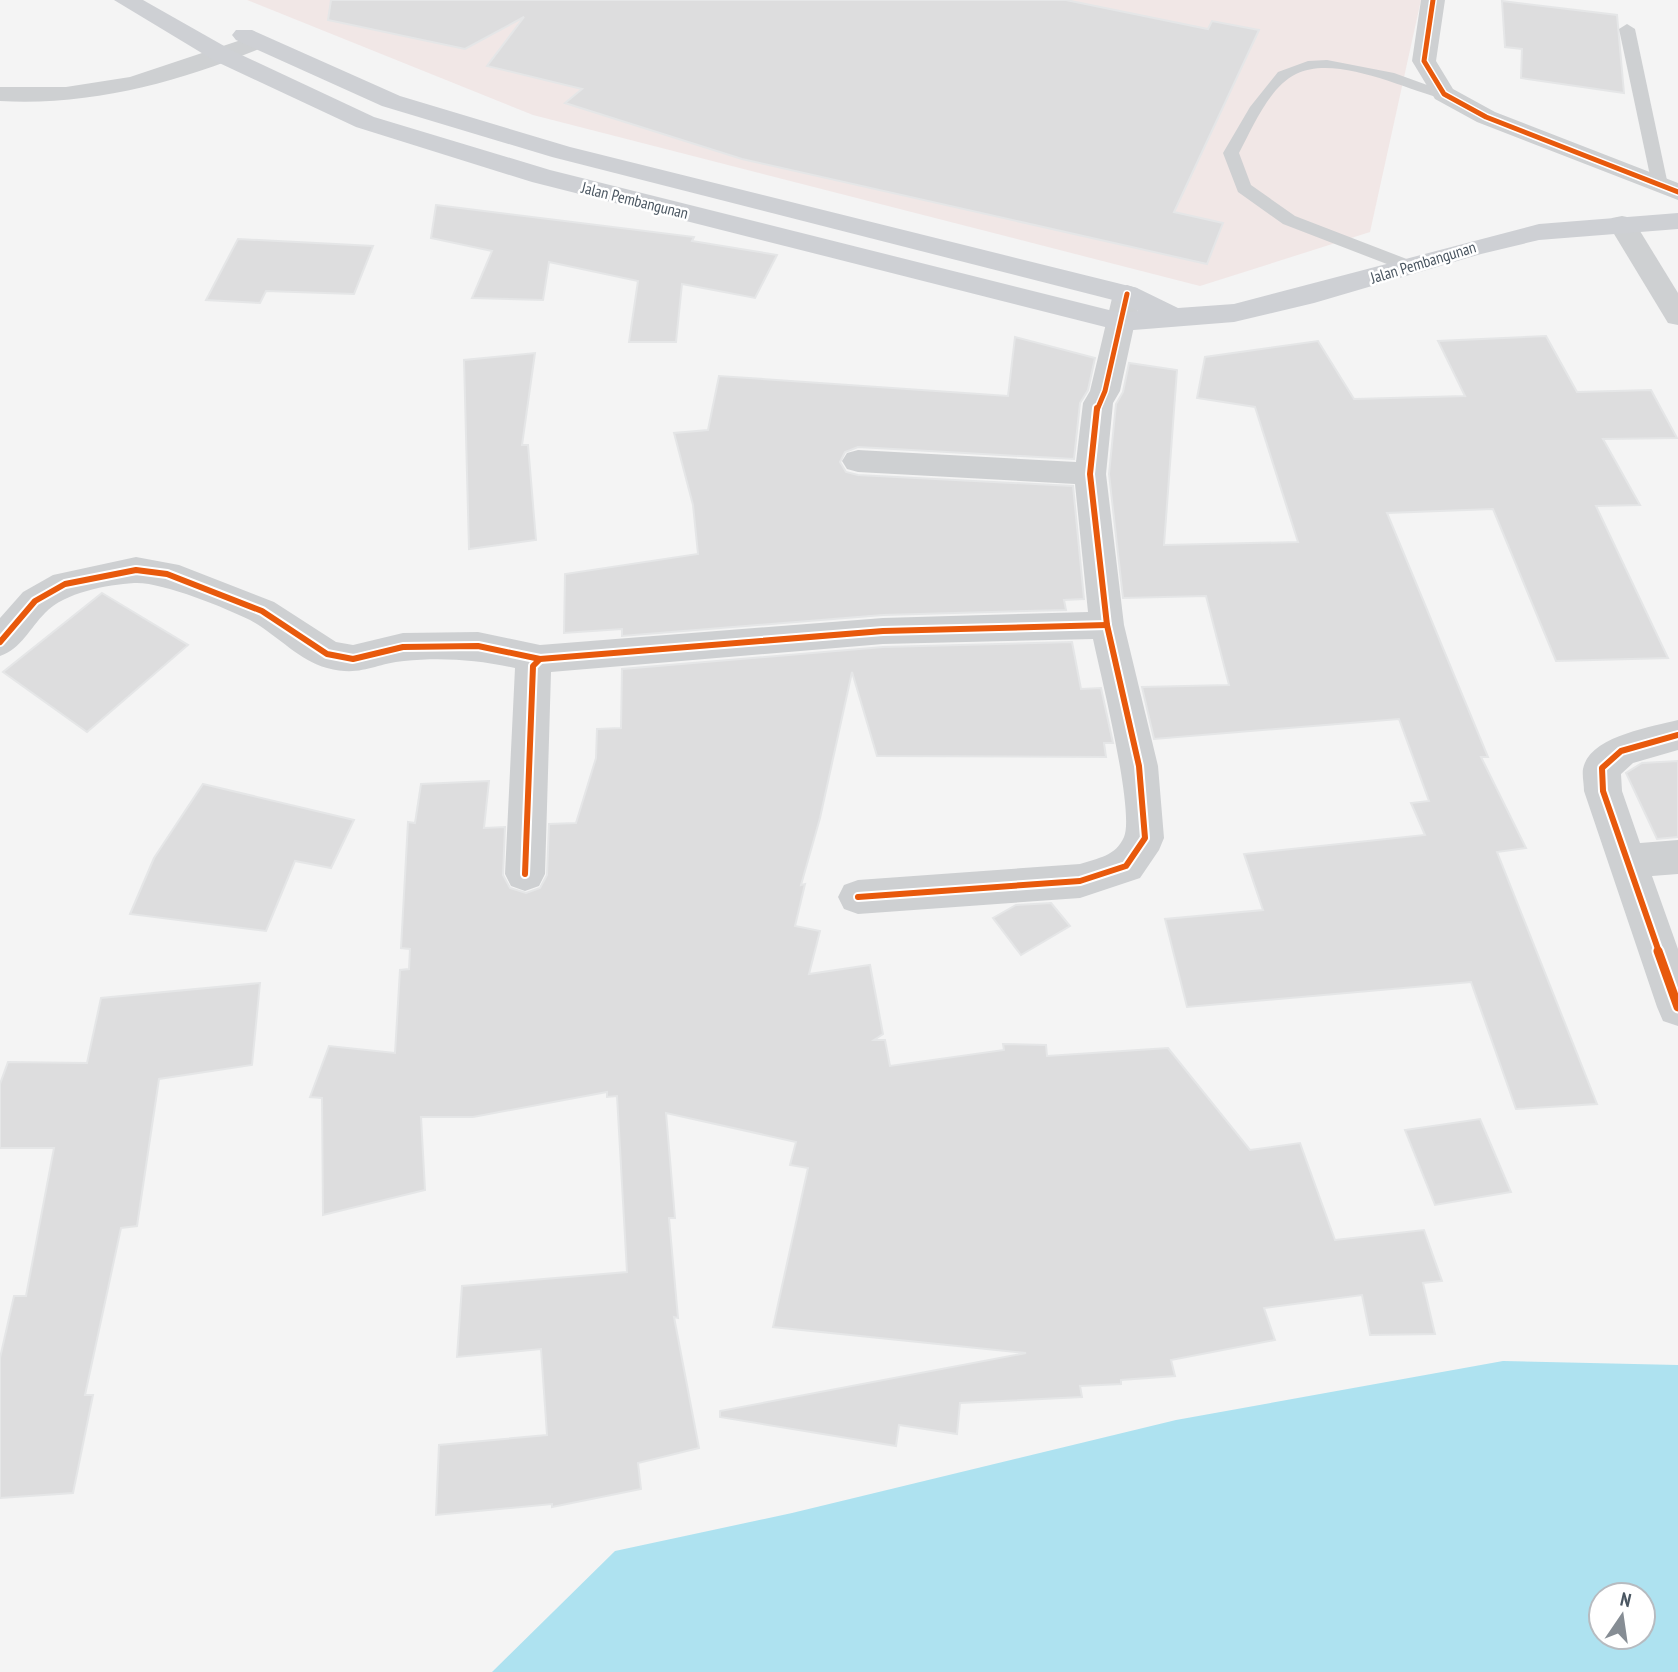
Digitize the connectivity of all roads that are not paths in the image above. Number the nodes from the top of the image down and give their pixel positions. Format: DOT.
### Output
graph roads {
  1 [pos="126,0"];
  2 [pos="1433,0"];
  3 [pos="222,24"];
  4 [pos="1627,29"];
  5 [pos="256,42"];
  6 [pos="224,56"];
  7 [pos="0,94"];
  8 [pos="1444,94"];
  9 [pos="1669,188"];
  10 [pos="1678,221"];
  11 [pos="1622,223"];
  12 [pos="1411,267"];
  13 [pos="1124,308"];
  14 [pos="1678,316"];
  15 [pos="858,461"];
  16 [pos="1090,474"];
  17 [pos="1107,625"];
  18 [pos="0,642"];
  19 [pos="540,659"];
  20 [pos="1678,735"];
  21 [pos="1678,858"];
  22 [pos="1628,861"];
  23 [pos="526,874"];
  24 [pos="858,897"];
  25 [pos="1678,1007"];
  1 -- 6 [label="main road, Jalan Pembangunan"];
  2 -- 8 [label="street"];
  3 -- 5 [label="main road, Jalan Pembangunan"];
  4 -- 9 [label="lane"];
  5 -- 6 [label="street"];
  5 -- 13 [label="main road, Jalan Pembangunan"];
  6 -- 7 [label="street"];
  6 -- 13 [label="main road, Jalan Pembangunan"];
  8 -- 9 [label="street"];
  8 -- 12 [label="lane"];
  10 -- 11 [label="main road, Jalan Pembangunan"];
  11 -- 12 [label="main road, Jalan Pembangunan"];
  11 -- 14 [label="street"];
  12 -- 13 [label="main road, Jalan Pembangunan"];
  13 -- 16 [label="street"];
  15 -- 16 [label="street"];
  16 -- 17 [label="street"];
  17 -- 19 [label="street"];
  17 -- 24 [label="street"];
  18 -- 19 [label="street"];
  19 -- 23 [label="street"];
  20 -- 22 [label="street"];
  21 -- 22 [label="street"];
  22 -- 25 [label="street"];
}
